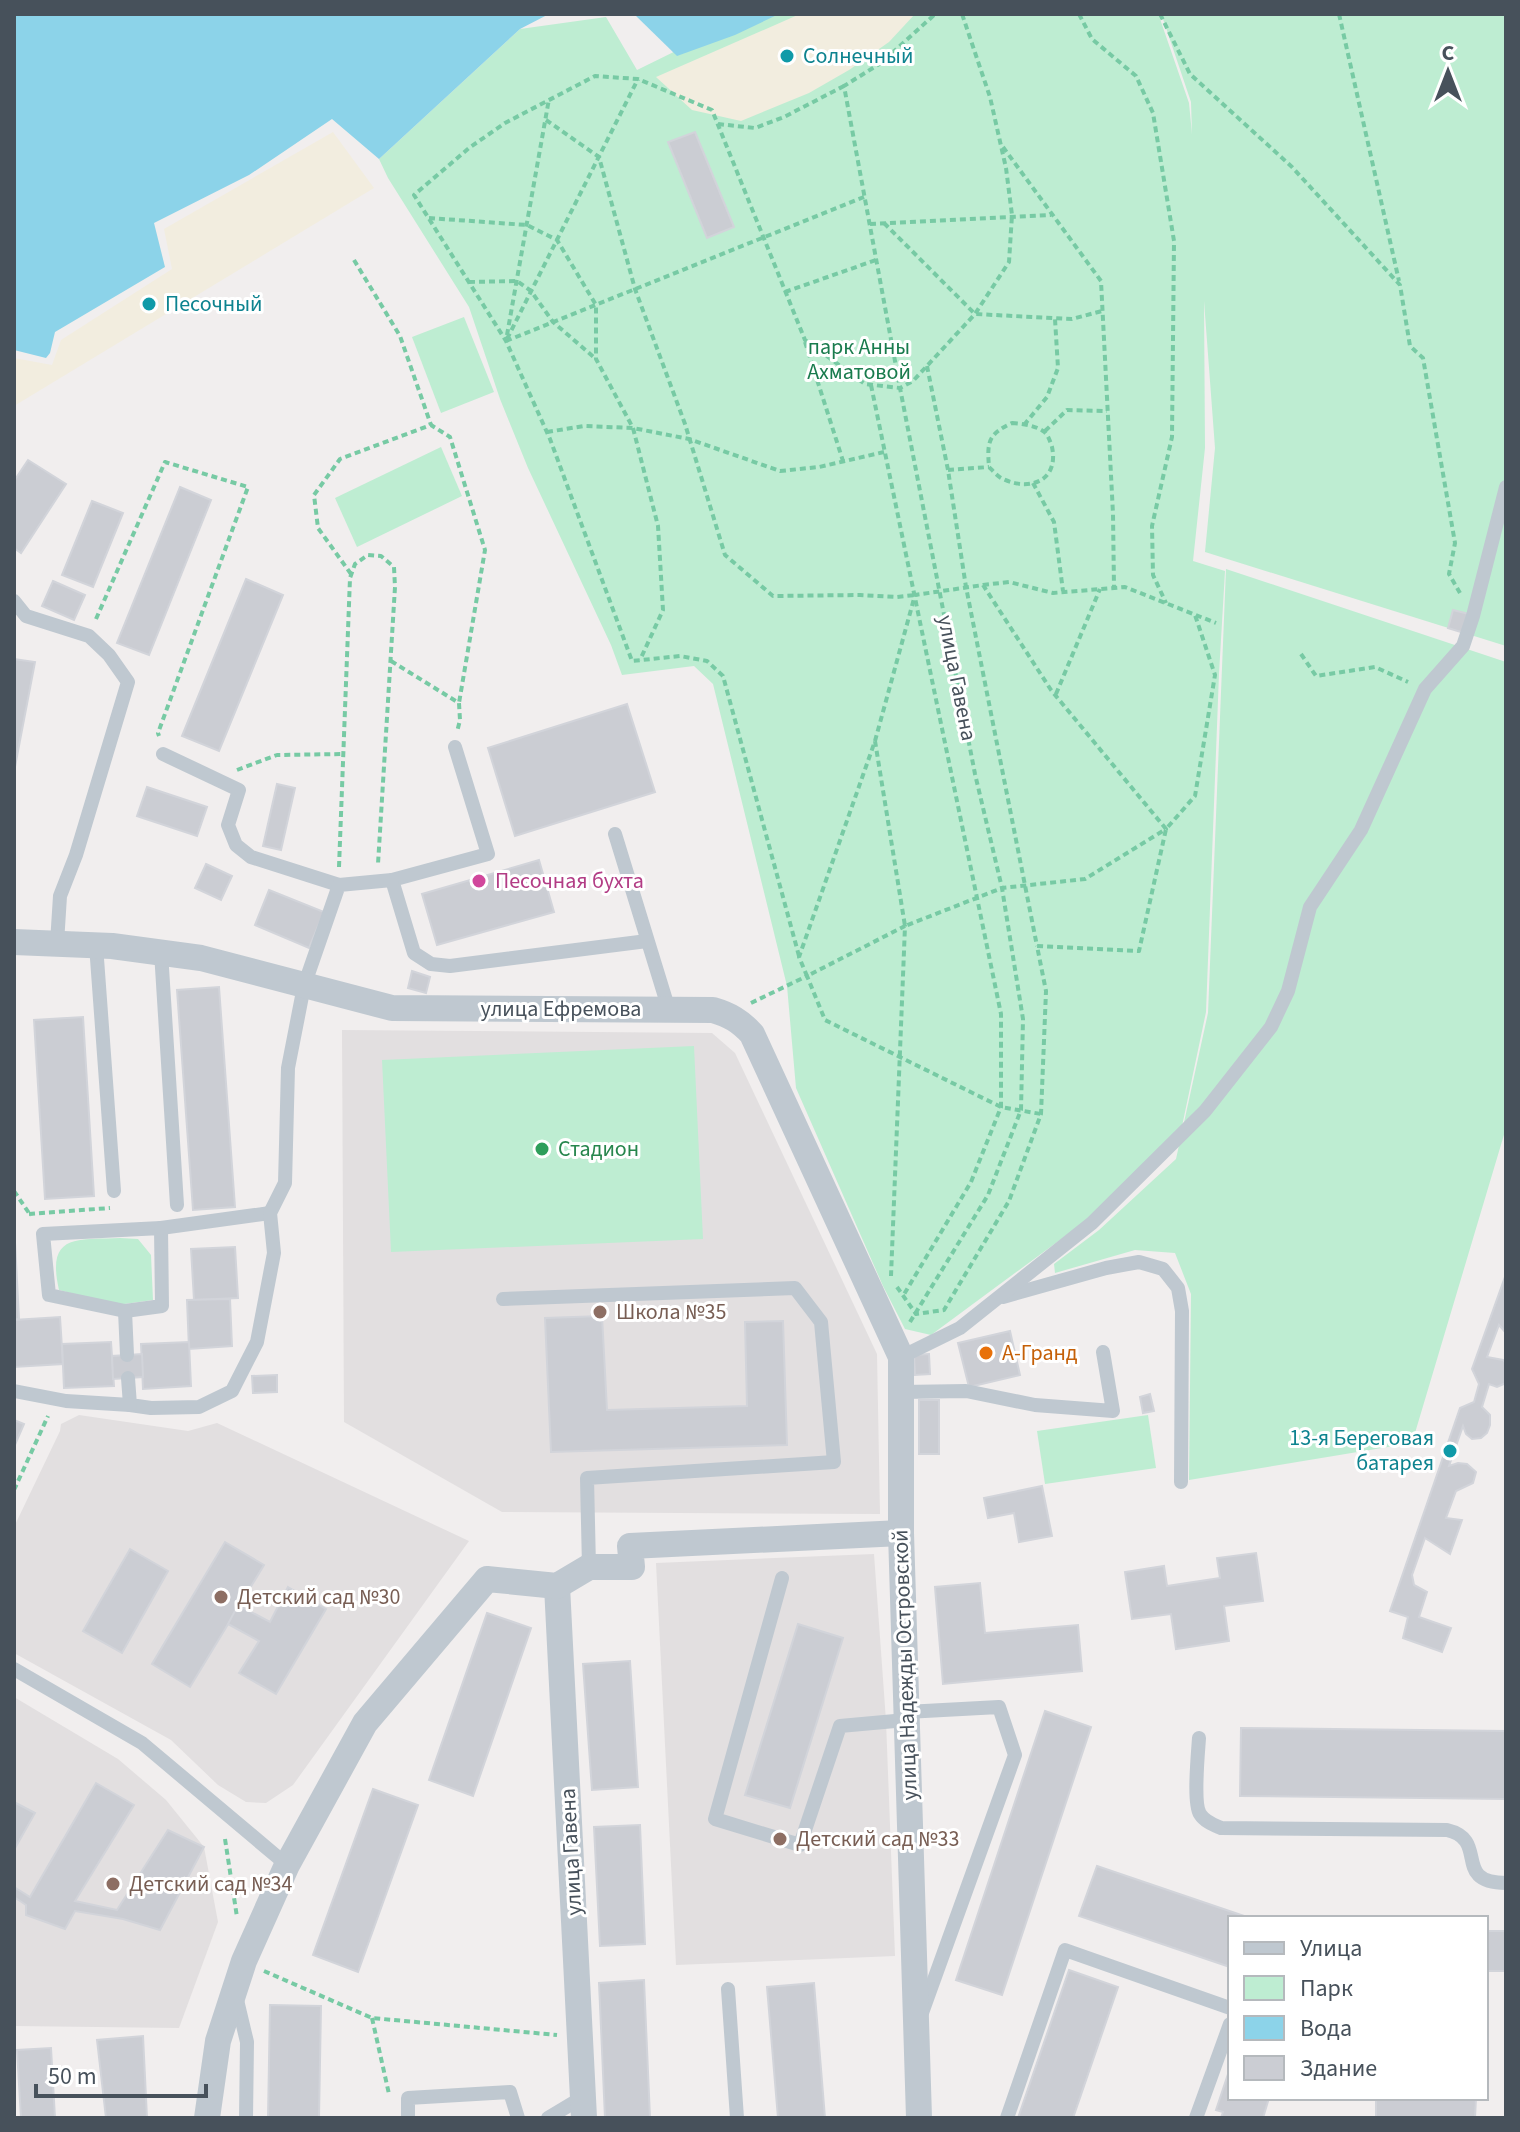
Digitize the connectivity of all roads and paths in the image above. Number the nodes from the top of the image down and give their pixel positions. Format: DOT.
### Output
graph roads {
  1 [pos="932,14"];
  2 [pos="962,14"];
  3 [pos="1079,14"];
  4 [pos="1160,14"];
  5 [pos="1339,14"];
  6 [pos="638,79"];
  7 [pos="844,86"];
  8 [pos="549,99"];
  9 [pos="546,120"];
  10 [pos="718,124"];
  11 [pos="1001,144"];
  12 [pos="599,157"];
  13 [pos="865,197"];
  14 [pos="1052,214"];
  15 [pos="1012,215"];
  16 [pos="429,218"];
  17 [pos="884,223"];
  18 [pos="870,224"];
  19 [pos="527,225"];
  20 [pos="763,237"];
  21 [pos="557,240"];
  22 [pos="354,260"];
  23 [pos="876,260"];
  24 [pos="517,281"];
  25 [pos="469,282"];
  26 [pos="1400,285"];
  27 [pos="635,289"];
  28 [pos="531,291"];
  29 [pos="785,292"];
  30 [pos="596,305"];
  31 [pos="1103,311"];
  32 [pos="975,314"];
  33 [pos="1055,319"];
  34 [pos="553,322"];
  35 [pos="805,340"];
  36 [pos="506,341"];
  37 [pos="596,359"];
  38 [pos="927,366"];
  39 [pos="871,385"];
  40 [pos="900,388"];
  41 [pos="1107,411"];
  42 [pos="431,425"];
  43 [pos="1024,425"];
  44 [pos="633,428"];
  45 [pos="1045,431"];
  46 [pos="547,432"];
  47 [pos="689,439"];
  48 [pos="885,452"];
  49 [pos="843,461"];
  50 [pos="989,467"];
  51 [pos="948,470"];
  52 [pos="1033,483"];
  53 [pos="1506,487"];
  54 [pos="351,574"];
  55 [pos="983,585"];
  56 [pos="966,587"];
  57 [pos="1114,588"];
  58 [pos="1100,589"];
  59 [pos="940,590"];
  60 [pos="1063,592"];
  61 [pos="915,595"];
  62 [pos="14,601"];
  63 [pos="1166,603"];
  64 [pos="1195,615"];
  65 [pos="1473,616"];
  66 [pos="1216,623"];
  67 [pos="89,636"];
  68 [pos="1301,654"];
  69 [pos="640,660"];
  70 [pos="391,661"];
  71 [pos="1425,689"];
  72 [pos="1055,695"];
  73 [pos="459,703"];
  74 [pos="158,733"];
  75 [pos="875,741"];
  76 [pos="455,747"];
  77 [pos="163,754"];
  78 [pos="343,754"];
  79 [pos="229,786"];
  80 [pos="1166,829"];
  81 [pos="615,834"];
  82 [pos="385,880"];
  83 [pos="339,885"];
  84 [pos="1024,885"];
  85 [pos="1002,888"];
  86 [pos="977,897"];
  87 [pos="905,926"];
  88 [pos="647,941"];
  89 [pos="14,942"];
  90 [pos="57,943"];
  91 [pos="96,945"];
  92 [pos="1037,946"];
  93 [pos="161,952"];
  94 [pos="799,957"];
  95 [pos="807,976"];
  96 [pos="304,986"];
  97 [pos="669,1010"];
  98 [pos="728,1014"];
  99 [pos="900,1058"];
  100 [pos="1001,1107"];
  101 [pos="1021,1110"];
  102 [pos="1041,1114"];
  103 [pos="14,1191"];
  104 [pos="114,1191"];
  105 [pos="177,1205"];
  106 [pos="270,1213"];
  107 [pos="29,1214"];
  108 [pos="161,1228"];
  109 [pos="43,1234"];
  110 [pos="903,1296"];
  111 [pos="503,1299"];
  112 [pos="997,1299"];
  113 [pos="125,1311"];
  114 [pos="916,1314"];
  115 [pos="898,1350"];
  116 [pos="1103,1352"];
  117 [pos="127,1355"];
  118 [pos="128,1378"];
  119 [pos="14,1391"];
  120 [pos="902,1392"];
  121 [pos="55,1399"];
  122 [pos="130,1405"];
  123 [pos="1181,1482"];
  124 [pos="14,1490"];
  125 [pos="901,1533"];
  126 [pos="589,1567"];
  127 [pos="782,1578"];
  128 [pos="557,1586"];
  129 [pos="14,1669"];
  130 [pos="906,1716"];
  131 [pos="1199,1738"];
  132 [pos="217,1830"];
  133 [pos="287,1865"];
  134 [pos="1506,1883"];
  135 [pos="233,1931"];
  136 [pos="244,1961"];
  137 [pos="728,1989"];
  138 [pos="235,1990"];
  139 [pos="1228,2007"];
  140 [pos="372,2018"];
  141 [pos="916,2028"];
  142 [pos="1228,2030"];
  143 [pos="580,2037"];
  144 [pos="391,2104"];
  145 [pos="584,2108"];
  146 [pos="207,2118"];
  147 [pos="246,2118"];
  148 [pos="408,2118"];
  149 [pos="518,2118"];
  150 [pos="548,2118"];
  151 [pos="737,2118"];
  152 [pos="919,2118"];
  153 [pos="1007,2118"];
  154 [pos="1196,2118"];
  1 -- 7 [label="path"];
  2 -- 11 [label="path"];
  3 -- 63 [label="path"];
  4 -- 26 [label="path"];
  5 -- 26 [label="path"];
  6 -- 8 [label="path"];
  6 -- 10 [label="path"];
  6 -- 12 [label="path"];
  7 -- 10 [label="path"];
  7 -- 13 [label="path, улица Гавена"];
  8 -- 9 [label="path"];
  8 -- 16 [label="path"];
  9 -- 12 [label="path"];
  9 -- 19 [label="path"];
  10 -- 20 [label="path"];
  11 -- 14 [label="path"];
  11 -- 15 [label="path"];
  12 -- 21 [label="path"];
  12 -- 27 [label="path"];
  13 -- 18 [label="path, улица Гавена"];
  13 -- 20 [label="path"];
  14 -- 15 [label="path"];
  14 -- 31 [label="path"];
  15 -- 17 [label="path"];
  15 -- 32 [label="path"];
  16 -- 19 [label="path"];
  16 -- 25 [label="path"];
  17 -- 18 [label="path"];
  17 -- 32 [label="path"];
  18 -- 23 [label="path, улица Гавена"];
  19 -- 21 [label="path"];
  19 -- 24 [label="path"];
  20 -- 27 [label="path"];
  20 -- 29 [label="path"];
  21 -- 28 [label="path"];
  21 -- 30 [label="path"];
  22 -- 42 [label="path"];
  23 -- 29 [label="path"];
  23 -- 40 [label="path, улица Гавена"];
  24 -- 25 [label="path"];
  24 -- 28 [label="path"];
  24 -- 36 [label="path"];
  25 -- 36 [label="path"];
  26 -- 65 [label="path"];
  27 -- 30 [label="path"];
  27 -- 47 [label="path"];
  28 -- 34 [label="path"];
  28 -- 36 [label="path"];
  29 -- 35 [label="path"];
  30 -- 34 [label="path"];
  30 -- 37 [label="path"];
  31 -- 33 [label="path"];
  31 -- 41 [label="path"];
  32 -- 33 [label="path"];
  32 -- 38 [label="path"];
  33 -- 43 [label="path"];
  34 -- 36 [label="path"];
  34 -- 37 [label="path"];
  35 -- 39 [label="path"];
  35 -- 49 [label="path"];
  36 -- 46 [label="path"];
  37 -- 44 [label="path"];
  38 -- 40 [label="path"];
  38 -- 51 [label="path"];
  39 -- 40 [label="path"];
  39 -- 48 [label="path"];
  40 -- 59 [label="path, улица Гавена"];
  41 -- 45 [label="path"];
  41 -- 57 [label="path"];
  42 -- 54 [label="path"];
  42 -- 73 [label="path"];
  43 -- 45 [label="path"];
  43 -- 50 [label="path"];
  44 -- 46 [label="path"];
  44 -- 47 [label="path"];
  44 -- 69 [label="path"];
  45 -- 52 [label="path"];
  46 -- 69 [label="path"];
  47 -- 49 [label="path"];
  47 -- 61 [label="path"];
  48 -- 49 [label="path"];
  48 -- 61 [label="path"];
  50 -- 51 [label="path"];
  50 -- 52 [label="path"];
  51 -- 56 [label="path"];
  52 -- 60 [label="path"];
  53 -- 65 [label="lane"];
  54 -- 70 [label="path"];
  54 -- 78 [label="path"];
  55 -- 56 [label="path"];
  55 -- 60 [label="path"];
  55 -- 72 [label="path"];
  56 -- 59 [label="path"];
  56 -- 84 [label="path"];
  57 -- 58 [label="path"];
  57 -- 63 [label="path"];
  58 -- 60 [label="path"];
  58 -- 72 [label="path"];
  59 -- 61 [label="path"];
  59 -- 85 [label="path, улица Гавена"];
  61 -- 75 [label="path"];
  61 -- 86 [label="path"];
  62 -- 67 [label="lane"];
  63 -- 64 [label="path"];
  64 -- 66 [label="path"];
  64 -- 80 [label="path"];
  65 -- 71 [label="lane"];
  67 -- 74 [label="path"];
  67 -- 90 [label="lane"];
  68 -- 71 [label="path"];
  69 -- 94 [label="path"];
  70 -- 73 [label="path"];
  70 -- 82 [label="path"];
  71 -- 112 [label="lane"];
  72 -- 80 [label="path"];
  73 -- 76 [label="path"];
  75 -- 87 [label="path"];
  75 -- 94 [label="path"];
  76 -- 82 [label="lane"];
  77 -- 79 [label="lane"];
  78 -- 79 [label="path"];
  78 -- 83 [label="path"];
  79 -- 83 [label="lane"];
  80 -- 84 [label="path"];
  80 -- 92 [label="path"];
  81 -- 88 [label="lane"];
  82 -- 83 [label="lane"];
  82 -- 88 [label="lane"];
  83 -- 96 [label="lane"];
  84 -- 85 [label="path"];
  84 -- 92 [label="path"];
  85 -- 86 [label="path"];
  85 -- 101 [label="path, улица Гавена"];
  86 -- 87 [label="path"];
  86 -- 100 [label="path"];
  87 -- 95 [label="path"];
  87 -- 99 [label="path"];
  88 -- 97 [label="lane"];
  89 -- 90 [label="street, улица Ефремова"];
  90 -- 91 [label="street, улица Ефремова"];
  91 -- 93 [label="street, улица Ефремова"];
  91 -- 104 [label="lane"];
  92 -- 102 [label="path"];
  93 -- 96 [label="street, улица Ефремова"];
  93 -- 105 [label="lane"];
  94 -- 95 [label="path"];
  95 -- 98 [label="path"];
  95 -- 99 [label="path"];
  96 -- 97 [label="street, улица Ефремова"];
  96 -- 106 [label="lane"];
  97 -- 98 [label="street, улица Ефремова"];
  98 -- 115 [label="street"];
  99 -- 100 [label="path"];
  99 -- 110 [label="path"];
  100 -- 101 [label="path"];
  100 -- 110 [label="path"];
  101 -- 102 [label="path"];
  101 -- 114 [label="path, улица Гавена"];
  102 -- 114 [label="path"];
  103 -- 107 [label="path"];
  104 -- 107 [label="path"];
  106 -- 108 [label="lane"];
  106 -- 122 [label="lane"];
  107 -- 109 [label="path"];
  108 -- 109 [label="lane"];
  108 -- 113 [label="lane"];
  109 -- 113 [label="lane"];
  110 -- 114 [label="path"];
  111 -- 126 [label="lane"];
  112 -- 115 [label="lane"];
  112 -- 123 [label="lane"];
  113 -- 117 [label="lane"];
  114 -- 115 [label="path, улица Гавена"];
  115 -- 120 [label="street, улица Надежды Островской"];
  116 -- 120 [label="lane"];
  118 -- 122 [label="lane"];
  119 -- 121 [label="lane"];
  120 -- 125 [label="street, улица Надежды Островской"];
  121 -- 122 [label="lane"];
  121 -- 124 [label="path"];
  125 -- 126 [label="street"];
  125 -- 130 [label="street, улица Надежды Островской"];
  126 -- 128 [label="street"];
  127 -- 130 [label="lane"];
  128 -- 133 [label="street"];
  128 -- 143 [label="street, улица Гавена"];
  129 -- 133 [label="lane"];
  130 -- 141 [label="street, улица Надежды Островской"];
  130 -- 141 [label="lane"];
  131 -- 134 [label="lane"];
  132 -- 135 [label="path"];
  133 -- 136 [label="street"];
  136 -- 138 [label="street"];
  136 -- 140 [label="path"];
  137 -- 151 [label="lane"];
  138 -- 146 [label="street"];
  138 -- 147 [label="lane"];
  139 -- 153 [label="lane"];
  140 -- 143 [label="path"];
  140 -- 144 [label="path"];
  141 -- 152 [label="street, улица Надежды Островской"];
  142 -- 154 [label="lane"];
  143 -- 145 [label="street, улица Гавена"];
  145 -- 150 [label="lane"];
  148 -- 149 [label="lane"];
}
